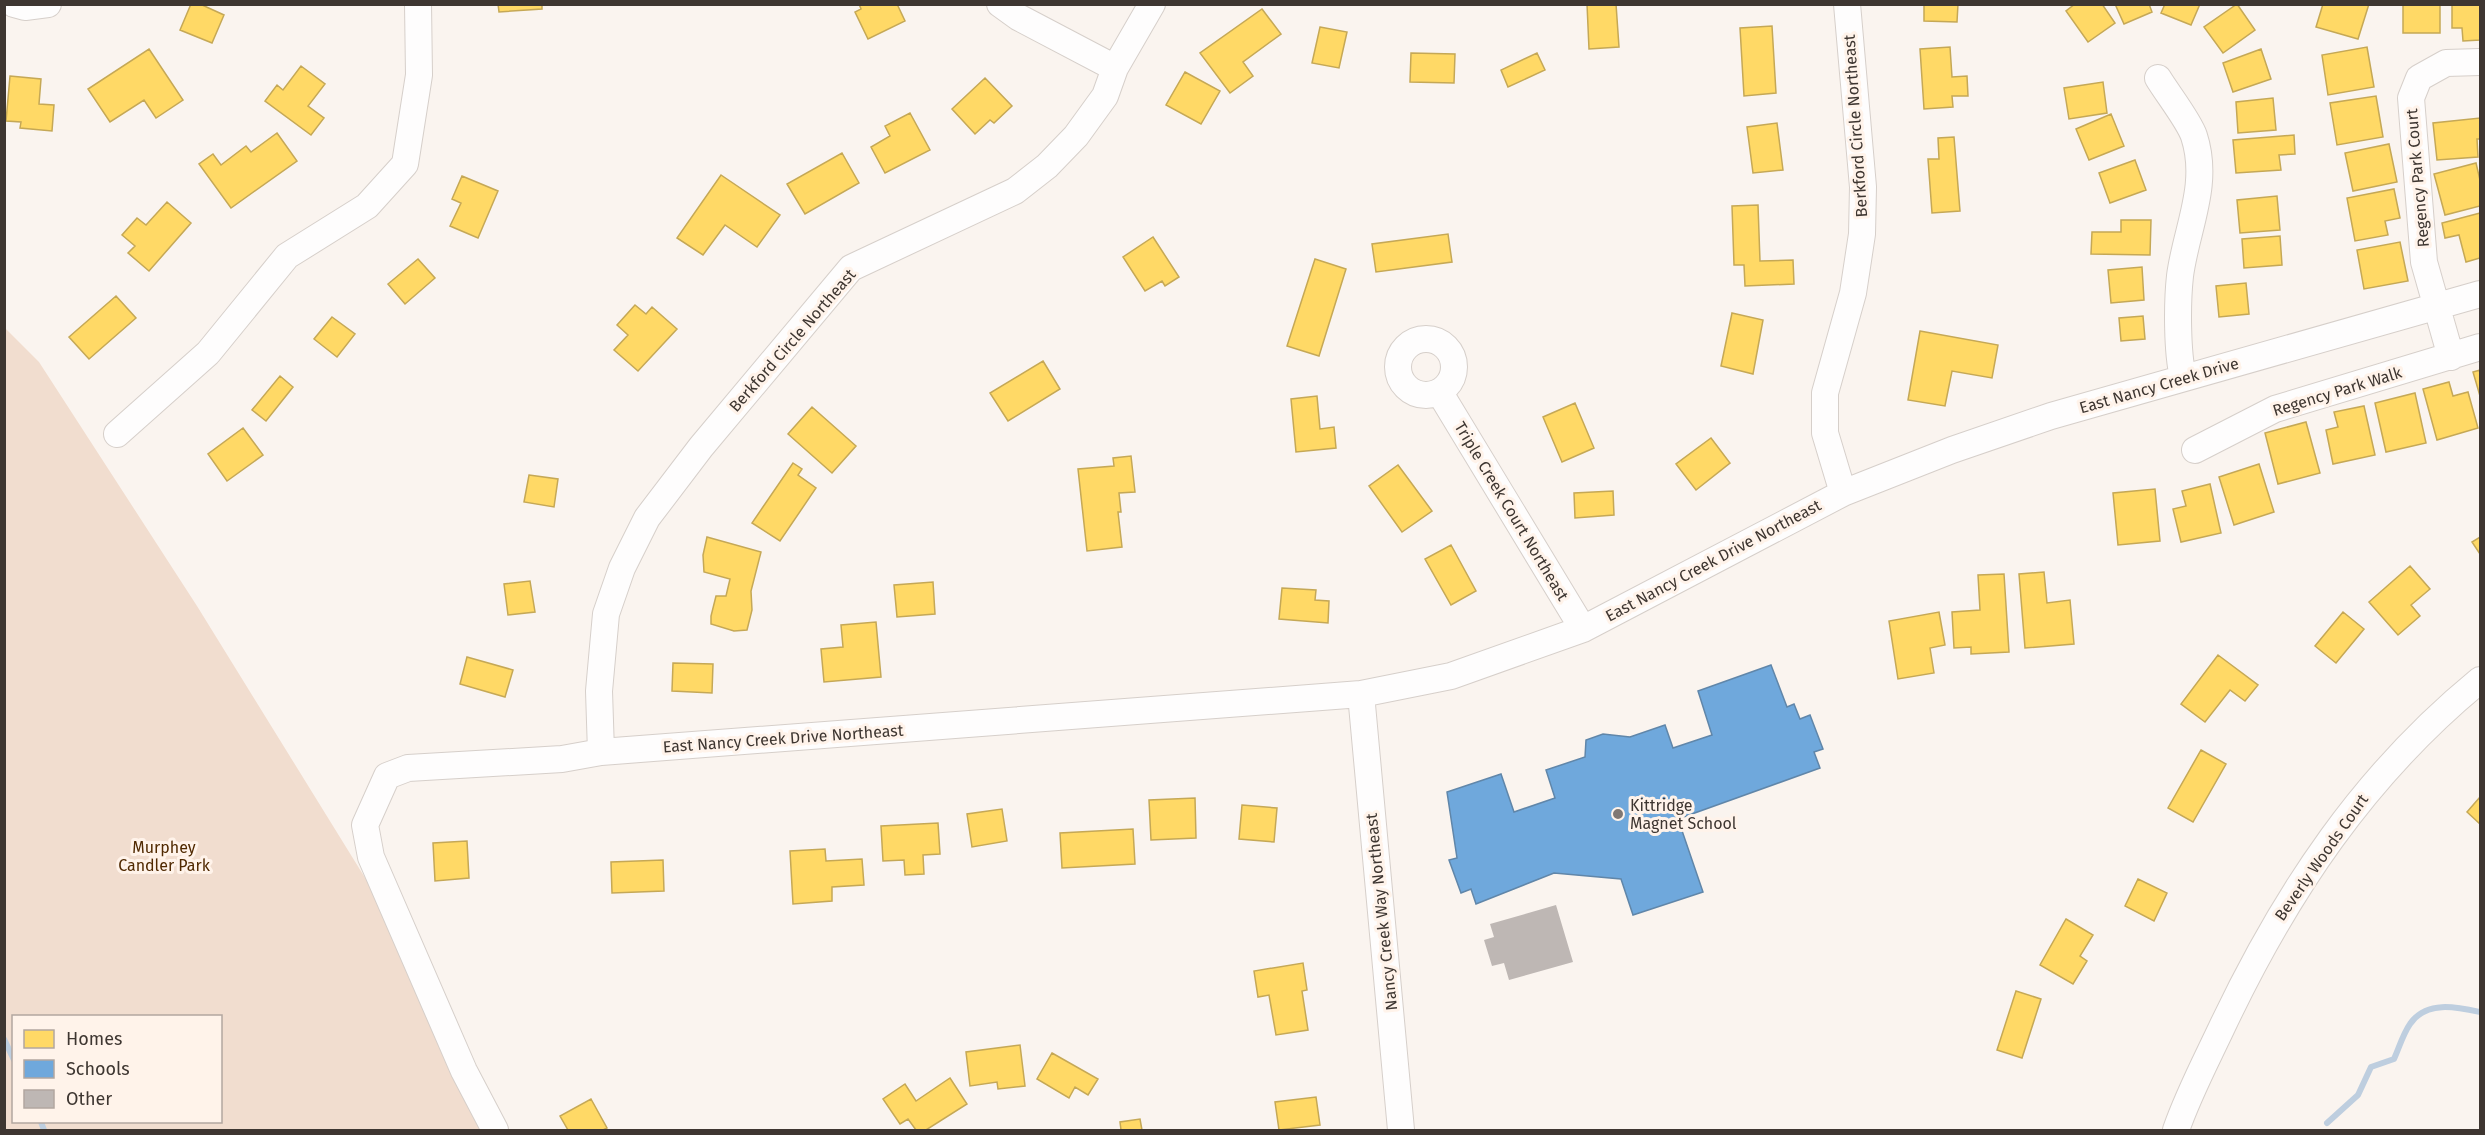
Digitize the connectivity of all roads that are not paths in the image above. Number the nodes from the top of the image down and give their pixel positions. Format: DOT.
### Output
graph roads {
  1 [pos="14,4"];
  2 [pos="48,4"];
  3 [pos="418,4"];
  4 [pos="1000,4"];
  5 [pos="1152,4"];
  6 [pos="1847,4"];
  7 [pos="2481,62"];
  8 [pos="1115,69"];
  9 [pos="2158,78"];
  10 [pos="2481,294"];
  11 [pos="2435,307"];
  12 [pos="2481,347"];
  13 [pos="2451,357"];
  14 [pos="2183,377"];
  15 [pos="1440,393"];
  16 [pos="117,434"];
  17 [pos="2195,450"];
  18 [pos="1843,492"];
  19 [pos="1583,629"];
  20 [pos="2481,680"];
  21 [pos="1361,694"];
  22 [pos="601,752"];
  23 [pos="495,1131"];
  24 [pos="1401,1131"];
  25 [pos="2176,1131"];
  1 -- 2 [label="street"];
  3 -- 16 [label="street"];
  4 -- 8 [label="street"];
  5 -- 8 [label="street, Berkford Circle Northeast"];
  6 -- 18 [label="street, Berkford Circle Northeast"];
  7 -- 11 [label="street, Regency Park Court"];
  8 -- 22 [label="street, Berkford Circle Northeast"];
  9 -- 14 [label="street"];
  10 -- 11 [label="street, East Nancy Creek Drive"];
  11 -- 13 [label="street"];
  11 -- 14 [label="street, East Nancy Creek Drive"];
  12 -- 13 [label="street, Regency Park Walk"];
  13 -- 17 [label="street, Regency Park Walk"];
  14 -- 18 [label="street, East Nancy Creek Drive"];
  15 -- 19 [label="street, Triple Creek Court Northeast"];
  18 -- 19 [label="street, East Nancy Creek Drive Northeast"];
  19 -- 21 [label="street"];
  20 -- 25 [label="street, Beverly Woods Court"];
  21 -- 22 [label="street, East Nancy Creek Drive Northeast"];
  21 -- 24 [label="street, Nancy Creek Way Northeast"];
  22 -- 23 [label="street, East Nancy Creek Drive Northeast"];
}
